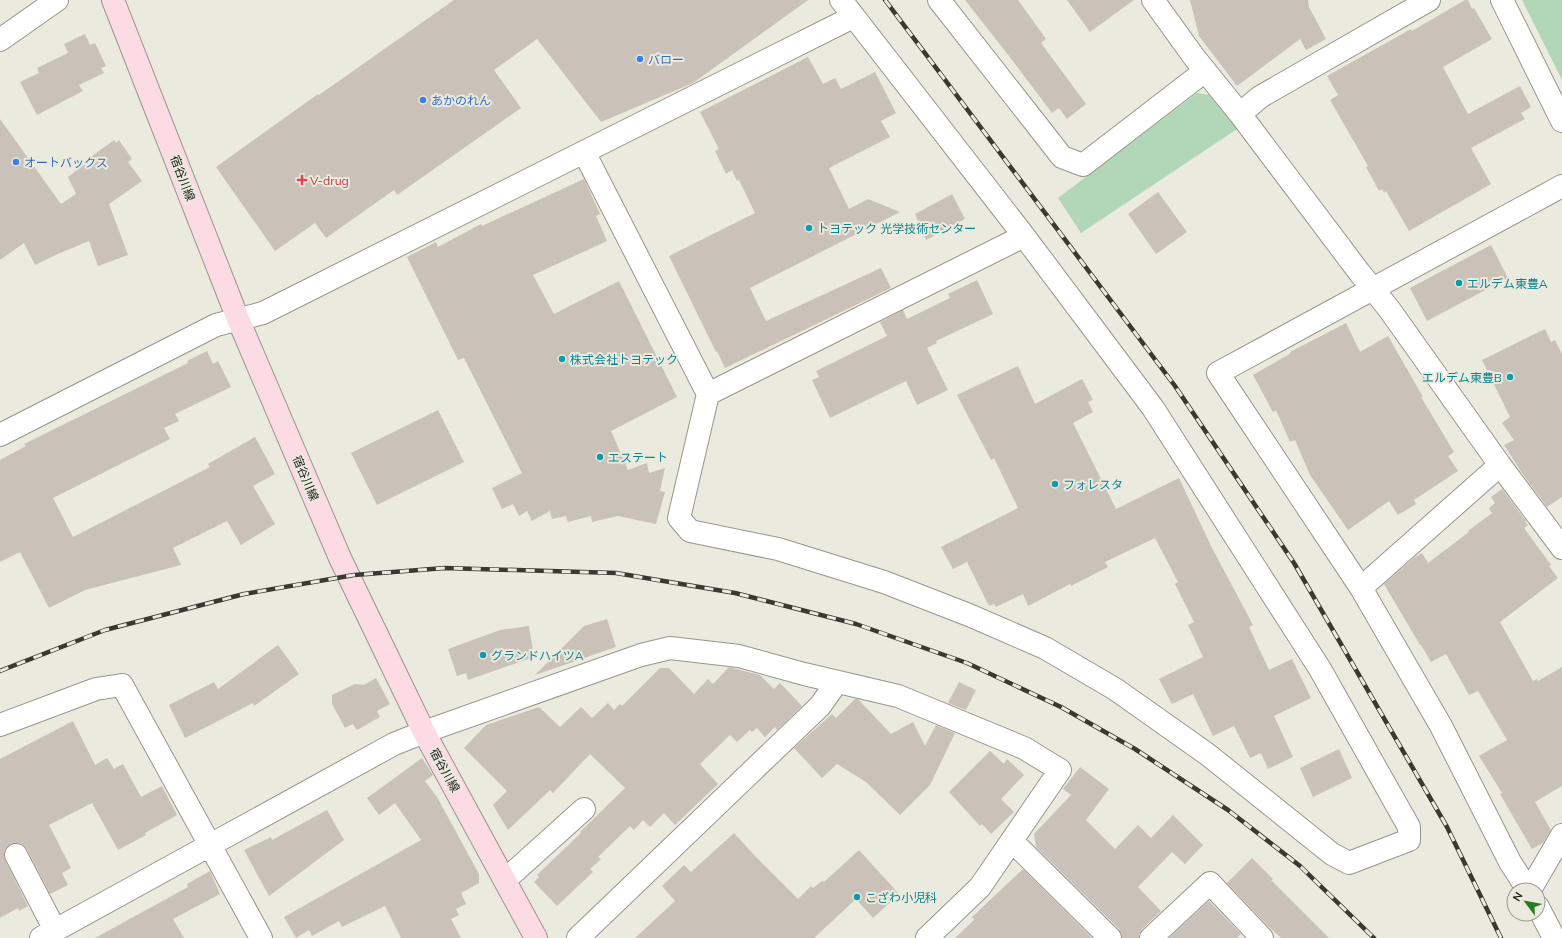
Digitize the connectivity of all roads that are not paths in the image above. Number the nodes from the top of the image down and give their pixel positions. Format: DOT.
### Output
graph roads {
  1 [pos="57,0"];
  2 [pos="113,0"];
  3 [pos="939,0"];
  4 [pos="1153,0"];
  5 [pos="1429,0"];
  6 [pos="1502,0"];
  7 [pos="1407,5"];
  8 [pos="847,8"];
  9 [pos="0,40"];
  10 [pos="1205,72"];
  11 [pos="1240,114"];
  12 [pos="1562,121"];
  13 [pos="584,152"];
  14 [pos="1562,186"];
  15 [pos="1024,236"];
  16 [pos="1373,289"];
  17 [pos="238,319"];
  18 [pos="708,394"];
  19 [pos="0,435"];
  20 [pos="1500,465"];
  21 [pos="1562,548"];
  22 [pos="1361,588"];
  23 [pos="837,682"];
  24 [pos="0,725"];
  25 [pos="424,732"];
  26 [pos="584,809"];
  27 [pos="1562,835"];
  28 [pos="1012,841"];
  29 [pos="211,845"];
  30 [pos="16,855"];
  31 [pos="505,880"];
  32 [pos="1524,882"];
  33 [pos="1534,882"];
  34 [pos="1546,922"];
  35 [pos="48,934"];
  36 [pos="261,938"];
  37 [pos="536,938"];
  38 [pos="578,938"];
  39 [pos="927,938"];
  40 [pos="1110,938"];
  41 [pos="1151,938"];
  42 [pos="1262,938"];
  43 [pos="1554,938"];
  1 -- 9 [label="street"];
  2 -- 17 [label="main road, 宿谷川線"];
  3 -- 10 [label="street"];
  4 -- 10 [label="street"];
  5 -- 7 [label="street"];
  6 -- 12 [label="street"];
  7 -- 11 [label="street"];
  8 -- 13 [label="street"];
  8 -- 15 [label="street"];
  10 -- 11 [label="street"];
  11 -- 16 [label="street"];
  13 -- 17 [label="street"];
  13 -- 18 [label="street"];
  14 -- 16 [label="street"];
  15 -- 18 [label="street"];
  15 -- 18 [label="street"];
  16 -- 20 [label="street"];
  16 -- 22 [label="street"];
  17 -- 19 [label="street"];
  17 -- 25 [label="main road, 宿谷川線"];
  20 -- 21 [label="street"];
  20 -- 22 [label="street"];
  22 -- 32 [label="street"];
  23 -- 25 [label="street"];
  23 -- 28 [label="street"];
  23 -- 38 [label="street"];
  24 -- 29 [label="street"];
  25 -- 29 [label="street"];
  25 -- 31 [label="main road, 宿谷川線"];
  26 -- 31 [label="street"];
  27 -- 33 [label="street"];
  28 -- 39 [label="street"];
  28 -- 40 [label="street"];
  29 -- 35 [label="street"];
  29 -- 36 [label="street"];
  30 -- 35 [label="street"];
  31 -- 37 [label="main road, 宿谷川線"];
  34 -- 43 [label="street"];
  41 -- 42 [label="street"];
}
